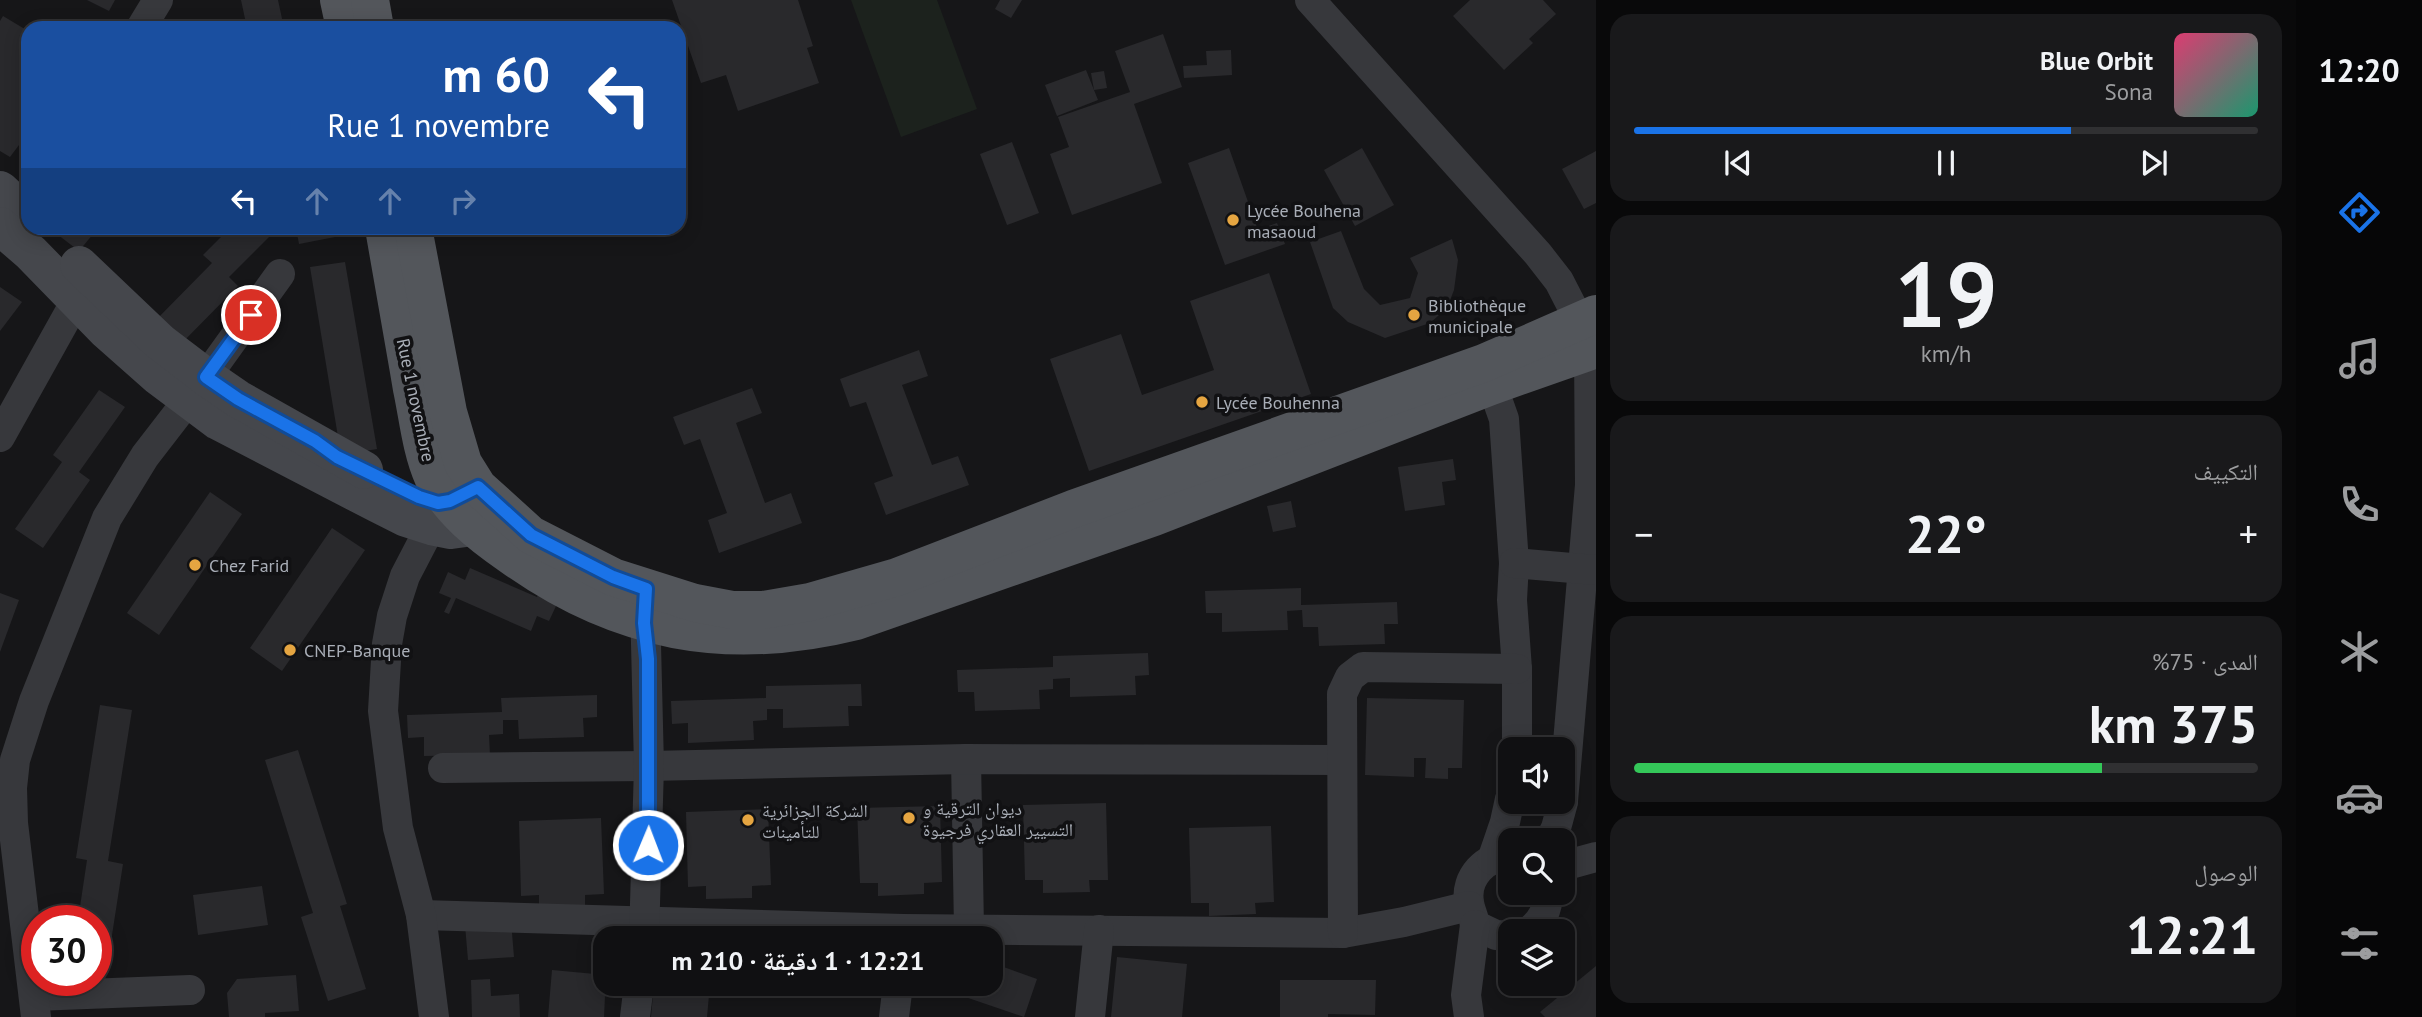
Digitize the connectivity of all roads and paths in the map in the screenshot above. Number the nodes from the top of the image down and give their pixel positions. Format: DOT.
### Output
graph roads {
  1 [pos="158,0"];
  2 [pos="339,0"];
  3 [pos="370,0"];
  4 [pos="1310,0"];
  5 [pos="145,21"];
  6 [pos="344,21"];
  7 [pos="374,21"];
  8 [pos="0,190"];
  9 [pos="21,210"];
  10 [pos="0,226"];
  11 [pos="48,235"];
  12 [pos="385,235"];
  13 [pos="414,235"];
  14 [pos="280,274"];
  15 [pos="77,299"];
  16 [pos="1590,334"];
  17 [pos="1488,374"];
  18 [pos="198,387"];
  19 [pos="0,437"];
  20 [pos="462,509"];
  21 [pos="1514,563"];
  22 [pos="1590,570"];
  23 [pos="645,606"];
  24 [pos="1517,669"];
  25 [pos="1517,737"];
  26 [pos="1570,737"];
  27 [pos="966,759"];
  28 [pos="1341,760"];
  29 [pos="649,766"];
  30 [pos="443,768"];
  31 [pos="6,786"];
  32 [pos="1596,857"];
  33 [pos="1498,860"];
  34 [pos="1575,863"];
  35 [pos="421,915"];
  36 [pos="1472,915"];
  37 [pos="645,926"];
  38 [pos="969,926"];
  39 [pos="593,927"];
  40 [pos="1003,929"];
  41 [pos="1099,930"];
  42 [pos="1343,933"];
  43 [pos="1498,935"];
  44 [pos="190,990"];
  45 [pos="638,996"];
  46 [pos="897,996"];
  47 [pos="36,1007"];
  48 [pos="434,1017"];
  49 [pos="635,1017"];
  50 [pos="894,1017"];
  51 [pos="1090,1017"];
  52 [pos="1469,1017"];
  1 -- 5 [label="street"];
  2 -- 6 [label="main road"];
  3 -- 7 [label="main road"];
  4 -- 16 [label="street"];
  8 -- 9 [label="main road"];
  10 -- 15 [label="main road"];
  11 -- 18 [label="main road"];
  12 -- 20 [label="main road, Rue 1 novembre"];
  13 -- 20 [label="main road, Rue 1 novembre"];
  14 -- 18 [label="street"];
  15 -- 18 [label="main road"];
  15 -- 19 [label="street"];
  16 -- 17 [label="main road, Rue 1 novembre"];
  16 -- 22 [label="street"];
  17 -- 21 [label="street"];
  17 -- 23 [label="main road, Rue 1 novembre"];
  18 -- 20 [label="main road"];
  18 -- 31 [label="street"];
  20 -- 23 [label="main road, Rue 1 novembre"];
  20 -- 35 [label="street"];
  21 -- 22 [label="street"];
  21 -- 24 [label="street"];
  22 -- 26 [label="street"];
  23 -- 29 [label="street"];
  24 -- 25 [label="street"];
  24 -- 28 [label="street"];
  27 -- 28 [label="street"];
  27 -- 29 [label="street"];
  27 -- 38 [label="street"];
  28 -- 42 [label="street"];
  29 -- 30 [label="street"];
  29 -- 37 [label="street"];
  31 -- 47 [label="street"];
  32 -- 34 [label="street"];
  33 -- 36 [label="street"];
  35 -- 39 [label="street"];
  35 -- 48 [label="street"];
  36 -- 42 [label="street"];
  36 -- 43 [label="street"];
  36 -- 52 [label="street"];
  40 -- 41 [label="street"];
  41 -- 42 [label="street"];
  41 -- 51 [label="street"];
  44 -- 47 [label="street"];
  45 -- 49 [label="street"];
  46 -- 50 [label="street"];
}
